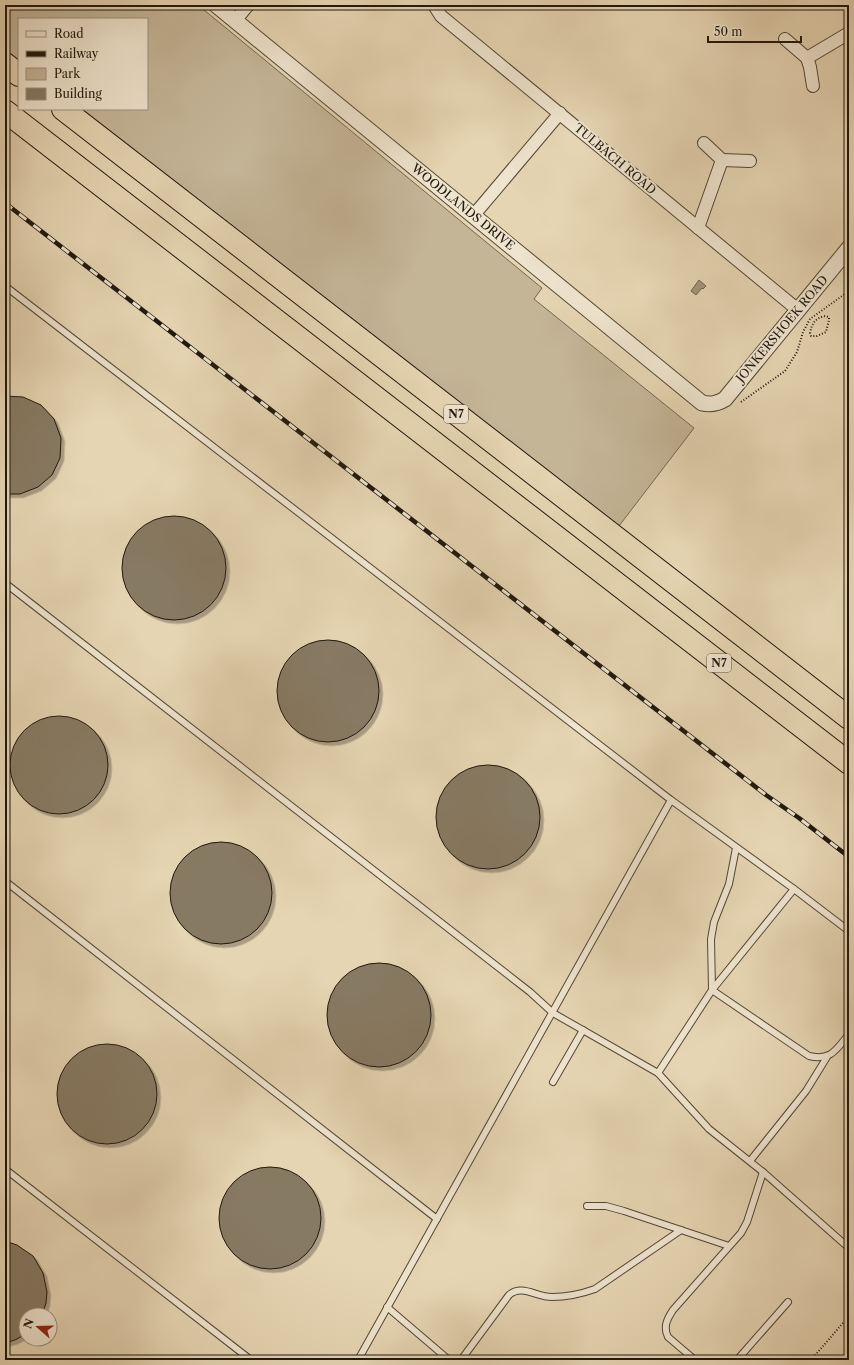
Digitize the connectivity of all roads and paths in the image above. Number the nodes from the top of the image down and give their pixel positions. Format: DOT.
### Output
graph roads {
  1 [pos="216,5"];
  2 [pos="248,5"];
  3 [pos="434,5"];
  4 [pos="235,21"];
  5 [pos="849,33"];
  6 [pos="785,39"];
  7 [pos="807,58"];
  8 [pos="5,64"];
  9 [pos="18,74"];
  10 [pos="813,86"];
  11 [pos="64,110"];
  12 [pos="5,111"];
  13 [pos="560,113"];
  14 [pos="704,143"];
  15 [pos="722,160"];
  16 [pos="750,161"];
  17 [pos="473,216"];
  18 [pos="698,228"];
  19 [pos="849,248"];
  20 [pos="5,286"];
  21 [pos="849,291"];
  22 [pos="798,310"];
  23 [pos="813,322"];
  24 [pos="739,403"];
  25 [pos="711,405"];
  26 [pos="5,583"];
  27 [pos="849,718"];
  28 [pos="849,763"];
  29 [pos="671,800"];
  30 [pos="736,848"];
  31 [pos="5,881"];
  32 [pos="794,889"];
  33 [pos="849,931"];
  34 [pos="712,990"];
  35 [pos="552,1013"];
  36 [pos="583,1030"];
  37 [pos="849,1034"];
  38 [pos="827,1057"];
  39 [pos="658,1072"];
  40 [pos="553,1082"];
  41 [pos="750,1161"];
  42 [pos="5,1169"];
  43 [pos="763,1172"];
  44 [pos="587,1206"];
  45 [pos="437,1219"];
  46 [pos="681,1230"];
  47 [pos="730,1246"];
  48 [pos="849,1248"];
  49 [pos="788,1302"];
  50 [pos="387,1307"];
  51 [pos="849,1316"];
  52 [pos="251,1360"];
  53 [pos="358,1360"];
  54 [pos="448,1360"];
  55 [pos="461,1360"];
  56 [pos="695,1360"];
  57 [pos="737,1360"];
  58 [pos="811,1360"];
  1 -- 4 [label="street, WOODLANDS DRIVE"];
  2 -- 4 [label="street"];
  3 -- 13 [label="street, TULBACH ROAD"];
  4 -- 17 [label="street, WOODLANDS DRIVE"];
  5 -- 7 [label="street"];
  6 -- 7 [label="street"];
  7 -- 10 [label="street"];
  8 -- 9 [label="highway"];
  11 -- 27 [label="highway, N7"];
  12 -- 28 [label="highway, N7"];
  13 -- 17 [label="street"];
  13 -- 18 [label="street, TULBACH ROAD"];
  14 -- 15 [label="street"];
  15 -- 16 [label="street"];
  15 -- 18 [label="street"];
  17 -- 25 [label="street, WOODLANDS DRIVE"];
  18 -- 22 [label="street, TULBACH ROAD"];
  19 -- 22 [label="street, JONKERSHOEK ROAD"];
  20 -- 29 [label="lane"];
  21 -- 24 [label="path"];
  22 -- 25 [label="street, JONKERSHOEK ROAD"];
  23 -- 23 [label="path"];
  26 -- 35 [label="lane"];
  29 -- 30 [label="lane"];
  29 -- 35 [label="lane"];
  30 -- 32 [label="lane"];
  30 -- 34 [label="lane"];
  31 -- 45 [label="lane"];
  32 -- 33 [label="lane"];
  32 -- 34 [label="lane"];
  34 -- 38 [label="lane"];
  34 -- 39 [label="lane"];
  35 -- 36 [label="lane"];
  35 -- 45 [label="lane"];
  36 -- 39 [label="lane"];
  36 -- 40 [label="lane"];
  37 -- 38 [label="lane"];
  38 -- 41 [label="lane"];
  39 -- 41 [label="lane"];
  41 -- 43 [label="lane"];
  42 -- 52 [label="lane"];
  43 -- 47 [label="lane"];
  43 -- 48 [label="lane"];
  44 -- 46 [label="lane"];
  45 -- 50 [label="lane"];
  46 -- 47 [label="lane"];
  46 -- 55 [label="lane"];
  47 -- 56 [label="lane"];
  49 -- 57 [label="lane"];
  50 -- 53 [label="lane"];
  50 -- 54 [label="lane"];
  51 -- 58 [label="path"];
}
